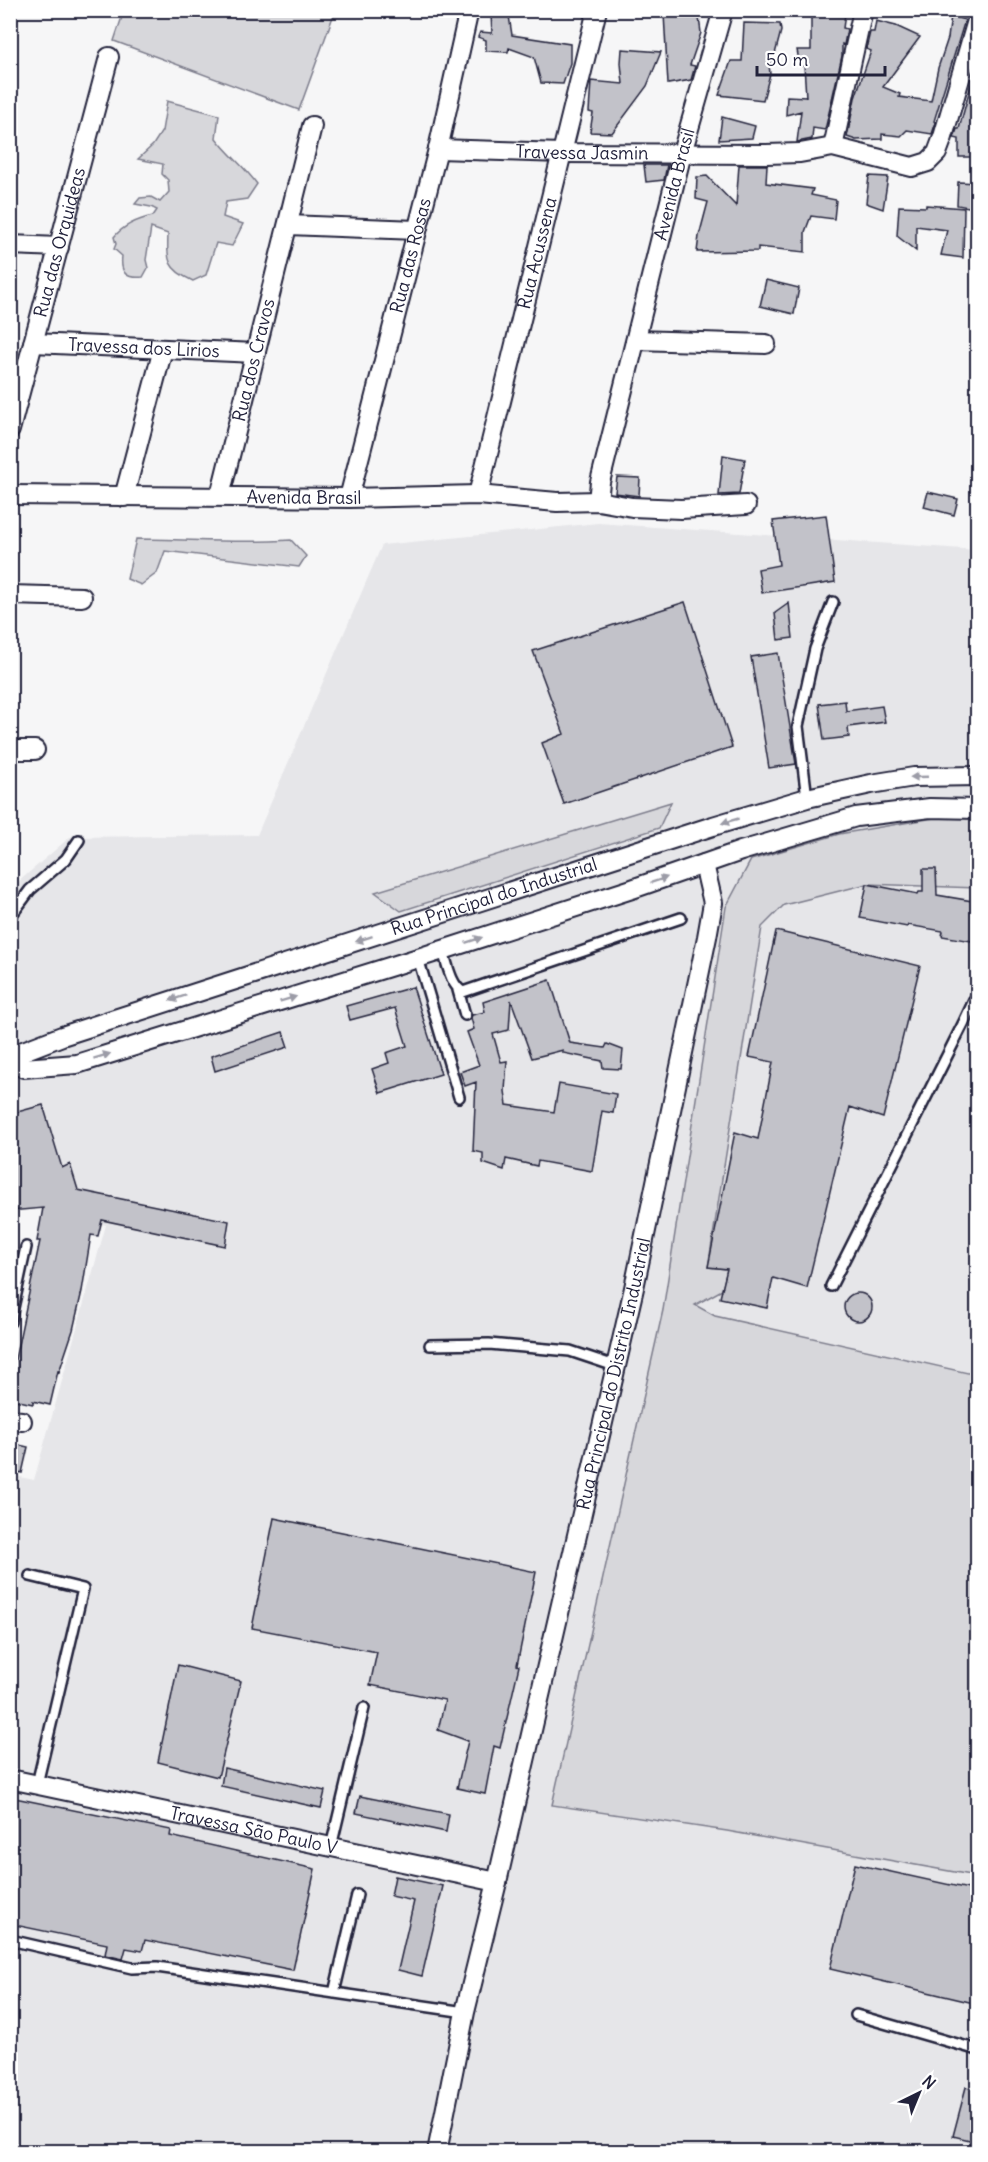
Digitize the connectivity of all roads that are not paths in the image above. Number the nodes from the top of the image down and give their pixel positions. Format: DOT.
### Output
graph roads {
  1 [pos="469,10"];
  2 [pos="597,10"];
  3 [pos="723,10"];
  4 [pos="863,10"];
  5 [pos="977,19"];
  6 [pos="109,57"];
  7 [pos="312,126"];
  8 [pos="832,147"];
  9 [pos="438,149"];
  10 [pos="562,153"];
  11 [pos="682,153"];
  12 [pos="288,225"];
  13 [pos="417,230"];
  14 [pos="10,245"];
  15 [pos="58,247"];
  16 [pos="636,340"];
  17 [pos="33,343"];
  18 [pos="766,344"];
  19 [pos="163,349"];
  20 [pos="256,353"];
  21 [pos="10,430"];
  22 [pos="10,495"];
  23 [pos="478,495"];
  24 [pos="220,496"];
  25 [pos="124,497"];
  26 [pos="349,498"];
  27 [pos="598,501"];
  28 [pos="746,506"];
  29 [pos="10,595"];
  30 [pos="82,597"];
  31 [pos="833,602"];
  32 [pos="10,750"];
  33 [pos="35,750"];
  34 [pos="978,776"];
  35 [pos="807,798"];
  36 [pos="978,809"];
  37 [pos="79,840"];
  38 [pos="704,864"];
  39 [pos="10,916"];
  40 [pos="681,918"];
  41 [pos="443,951"];
  42 [pos="418,958"];
  43 [pos="458,990"];
  44 [pos="978,992"];
  45 [pos="465,1015"];
  46 [pos="62,1036"];
  47 [pos="77,1064"];
  48 [pos="459,1097"];
  49 [pos="26,1247"];
  50 [pos="831,1286"];
  51 [pos="10,1323"];
  52 [pos="430,1345"];
  53 [pos="615,1366"];
  54 [pos="30,1576"];
  55 [pos="364,1708"];
  56 [pos="10,1779"];
  57 [pos="37,1784"];
  58 [pos="331,1847"];
  59 [pos="497,1882"];
  60 [pos="357,1895"];
  61 [pos="10,1940"];
  62 [pos="334,1993"];
  63 [pos="465,2012"];
  64 [pos="856,2015"];
  65 [pos="978,2050"];
  66 [pos="437,2151"];
  1 -- 9 [label="street, Rua das Rosas"];
  2 -- 10 [label="street, Rua Acussena"];
  3 -- 11 [label="street, Avenida Brasil"];
  4 -- 8 [label="street"];
  5 -- 8 [label="street"];
  6 -- 15 [label="street, Rua das Orquideas"];
  7 -- 12 [label="street, Rua dos Cravos"];
  8 -- 11 [label="street, Travessa Jasmin"];
  9 -- 10 [label="street, Travessa Jasmin"];
  9 -- 13 [label="street, Rua das Rosas"];
  10 -- 11 [label="street, Travessa Jasmin"];
  10 -- 23 [label="street, Rua Acussena"];
  11 -- 16 [label="street, Avenida Brasil"];
  12 -- 13 [label="street"];
  12 -- 20 [label="street, Rua dos Cravos"];
  13 -- 26 [label="street, Rua das Rosas"];
  14 -- 15 [label="street"];
  15 -- 17 [label="street, Rua das Orquideas"];
  16 -- 18 [label="street"];
  16 -- 27 [label="street, Avenida Brasil"];
  17 -- 19 [label="street, Travessa dos Lirios"];
  17 -- 21 [label="street, Rua das Orquideas"];
  19 -- 20 [label="street, Travessa dos Lirios"];
  19 -- 25 [label="street"];
  20 -- 24 [label="street, Rua dos Cravos"];
  22 -- 25 [label="street, Avenida Brasil"];
  23 -- 26 [label="street, Avenida Brasil"];
  23 -- 27 [label="street, Avenida Brasil"];
  24 -- 25 [label="street, Avenida Brasil"];
  24 -- 26 [label="street, Avenida Brasil"];
  27 -- 28 [label="street, Avenida Brasil"];
  29 -- 30 [label="street"];
  31 -- 35 [label="lane"];
  32 -- 33 [label="street"];
  34 -- 35 [label="street, Rua Principal do Industrial, one-way"];
  35 -- 46 [label="street, Rua Principal do Industrial, one-way"];
  36 -- 38 [label="street, Rua Principal do Industrial"];
  37 -- 39 [label="lane"];
  41 -- 38 [label="street, Rua Principal do Industrial, one-way"];
  38 -- 53 [label="street, Rua Principal do Distrito Industrial"];
  40 -- 43 [label="lane"];
  41 -- 42 [label="street, Rua Principal do Industrial"];
  41 -- 43 [label="lane"];
  47 -- 42 [label="street, Rua Principal do Industrial, one-way"];
  42 -- 48 [label="lane"];
  43 -- 45 [label="lane"];
  44 -- 50 [label="lane"];
  46 -- 47 [label="street"];
  46 -- 47 [label="street, Rua Principal do Industrial"];
  49 -- 51 [label="lane"];
  52 -- 53 [label="lane"];
  53 -- 59 [label="street, Rua Principal do Distrito Industrial"];
  54 -- 57 [label="lane"];
  55 -- 58 [label="lane"];
  56 -- 57 [label="street, Travessa São Paulo V"];
  57 -- 58 [label="street, Travessa São Paulo V"];
  58 -- 59 [label="street, Travessa São Paulo V"];
  59 -- 63 [label="street, Rua Principal do Distrito Industrial"];
  60 -- 62 [label="lane"];
  61 -- 62 [label="lane"];
  62 -- 63 [label="lane"];
  63 -- 66 [label="street, Rua Principal do Distrito Industrial"];
  64 -- 65 [label="lane"];
}
